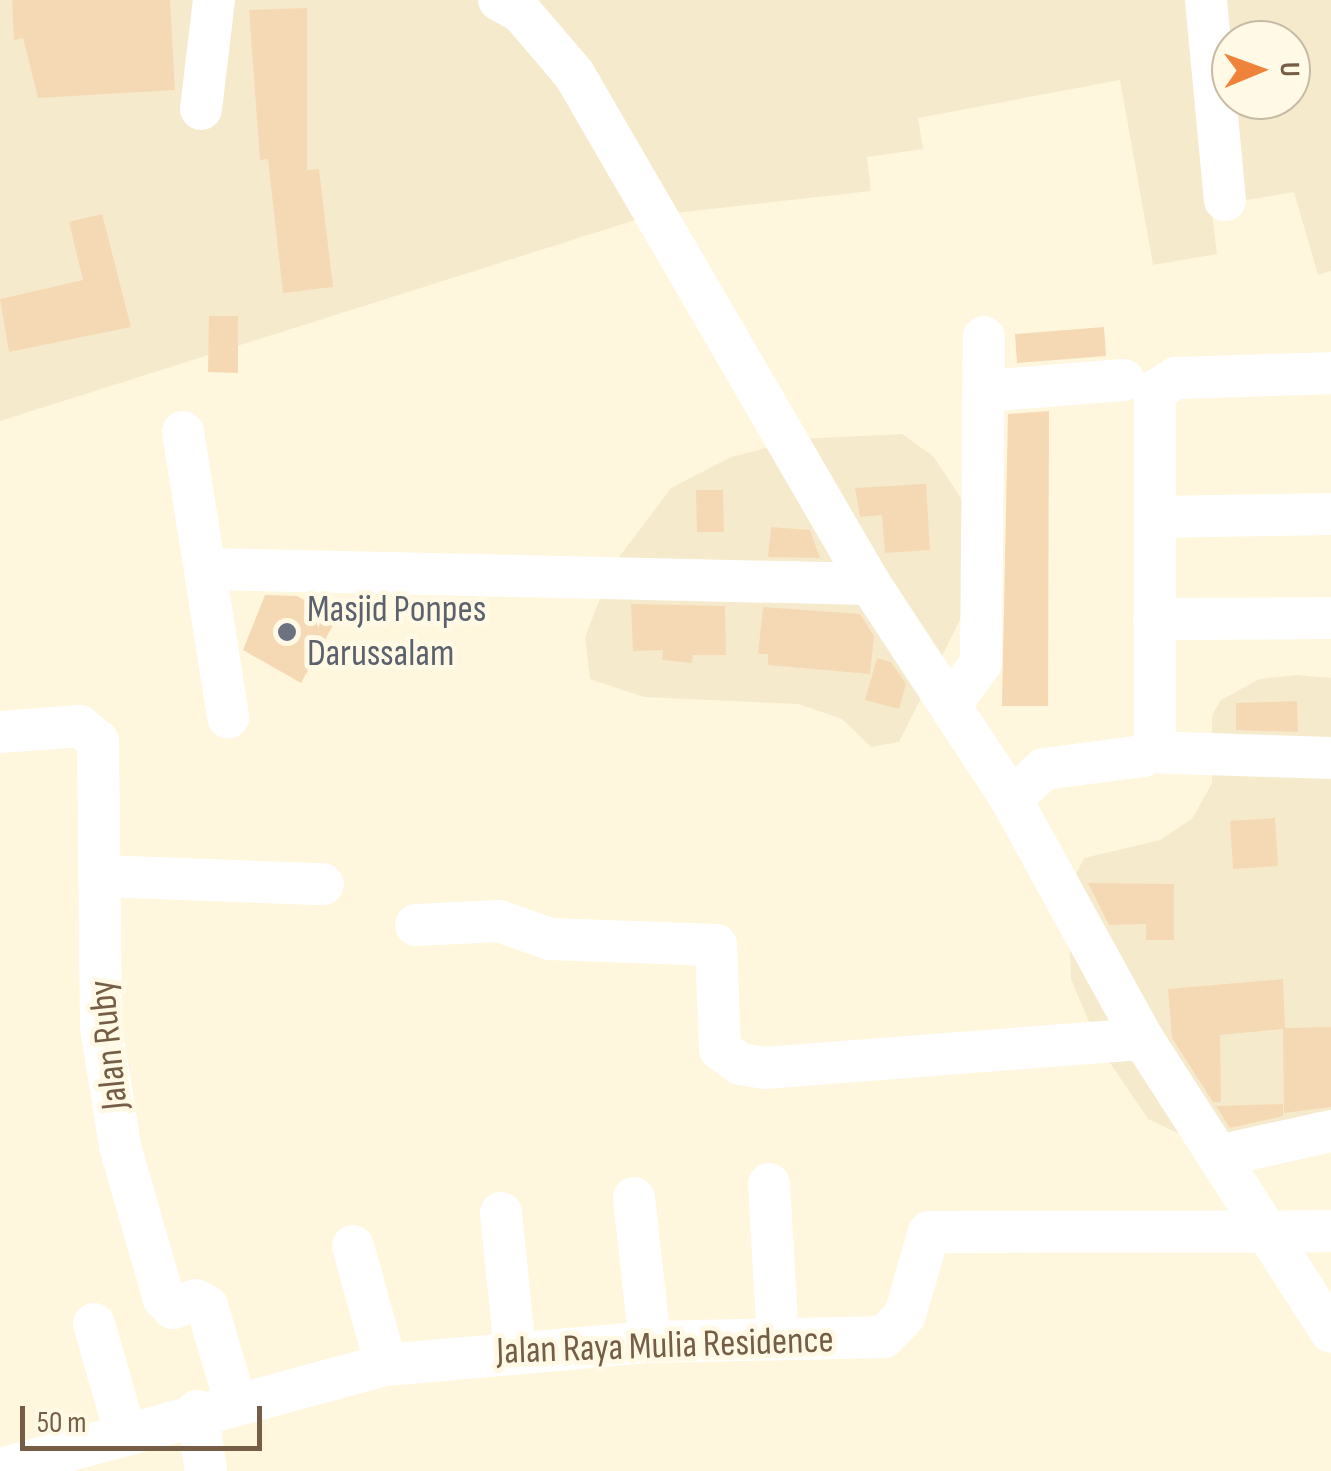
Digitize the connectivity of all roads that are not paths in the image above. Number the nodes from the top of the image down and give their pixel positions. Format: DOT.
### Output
graph roads {
  1 [pos="214,0"];
  2 [pos="499,0"];
  3 [pos="1206,0"];
  4 [pos="201,109"];
  5 [pos="1225,200"];
  6 [pos="984,338"];
  7 [pos="1331,373"];
  8 [pos="1124,380"];
  9 [pos="984,391"];
  10 [pos="184,432"];
  11 [pos="1331,514"];
  12 [pos="1156,517"];
  13 [pos="207,569"];
  14 [pos="870,584"];
  15 [pos="1331,618"];
  16 [pos="1154,619"];
  17 [pos="950,705"];
  18 [pos="228,717"];
  19 [pos="0,732"];
  20 [pos="1148,752"];
  21 [pos="1331,758"];
  22 [pos="1011,799"];
  23 [pos="100,876"];
  24 [pos="323,884"];
  25 [pos="416,925"];
  26 [pos="1143,1039"];
  27 [pos="1331,1131"];
  28 [pos="1218,1156"];
  29 [pos="769,1184"];
  30 [pos="634,1198"];
  31 [pos="501,1213"];
  32 [pos="1331,1231"];
  33 [pos="1270,1235"];
  34 [pos="352,1246"];
  35 [pos="94,1324"];
  36 [pos="1331,1332"];
  37 [pos="778,1338"];
  38 [pos="650,1342"];
  39 [pos="515,1350"];
  40 [pos="386,1366"];
  41 [pos="216,1406"];
  42 [pos="125,1432"];
  43 [pos="0,1468"];
  44 [pos="206,1471"];
  1 -- 4 [label="street"];
  2 -- 14 [label="street"];
  3 -- 5 [label="street"];
  6 -- 9 [label="street"];
  7 -- 12 [label="street"];
  8 -- 9 [label="street"];
  9 -- 17 [label="street"];
  10 -- 13 [label="street"];
  11 -- 12 [label="street"];
  12 -- 16 [label="street"];
  13 -- 14 [label="street"];
  13 -- 18 [label="street"];
  14 -- 17 [label="street"];
  15 -- 16 [label="street"];
  16 -- 20 [label="street"];
  17 -- 22 [label="street"];
  19 -- 23 [label="street, Jalan Ruby"];
  20 -- 21 [label="street"];
  20 -- 22 [label="street"];
  22 -- 26 [label="street"];
  23 -- 24 [label="street"];
  23 -- 41 [label="street, Jalan Ruby"];
  25 -- 26 [label="street"];
  26 -- 28 [label="street"];
  27 -- 28 [label="street"];
  28 -- 33 [label="street"];
  29 -- 37 [label="street"];
  30 -- 38 [label="street"];
  31 -- 39 [label="street"];
  32 -- 33 [label="street"];
  33 -- 36 [label="street"];
  33 -- 37 [label="street, Jalan Raya Mulia Residence"];
  34 -- 40 [label="street"];
  35 -- 42 [label="street"];
  37 -- 38 [label="street, Jalan Raya Mulia Residence"];
  38 -- 39 [label="street, Jalan Raya Mulia Residence"];
  39 -- 40 [label="street, Jalan Raya Mulia Residence"];
  40 -- 41 [label="street, Jalan Raya Mulia Residence"];
  41 -- 42 [label="street, Jalan Raya Mulia Residence"];
  41 -- 44 [label="street"];
  42 -- 43 [label="street, Jalan Raya Mulia Residence"];
}
